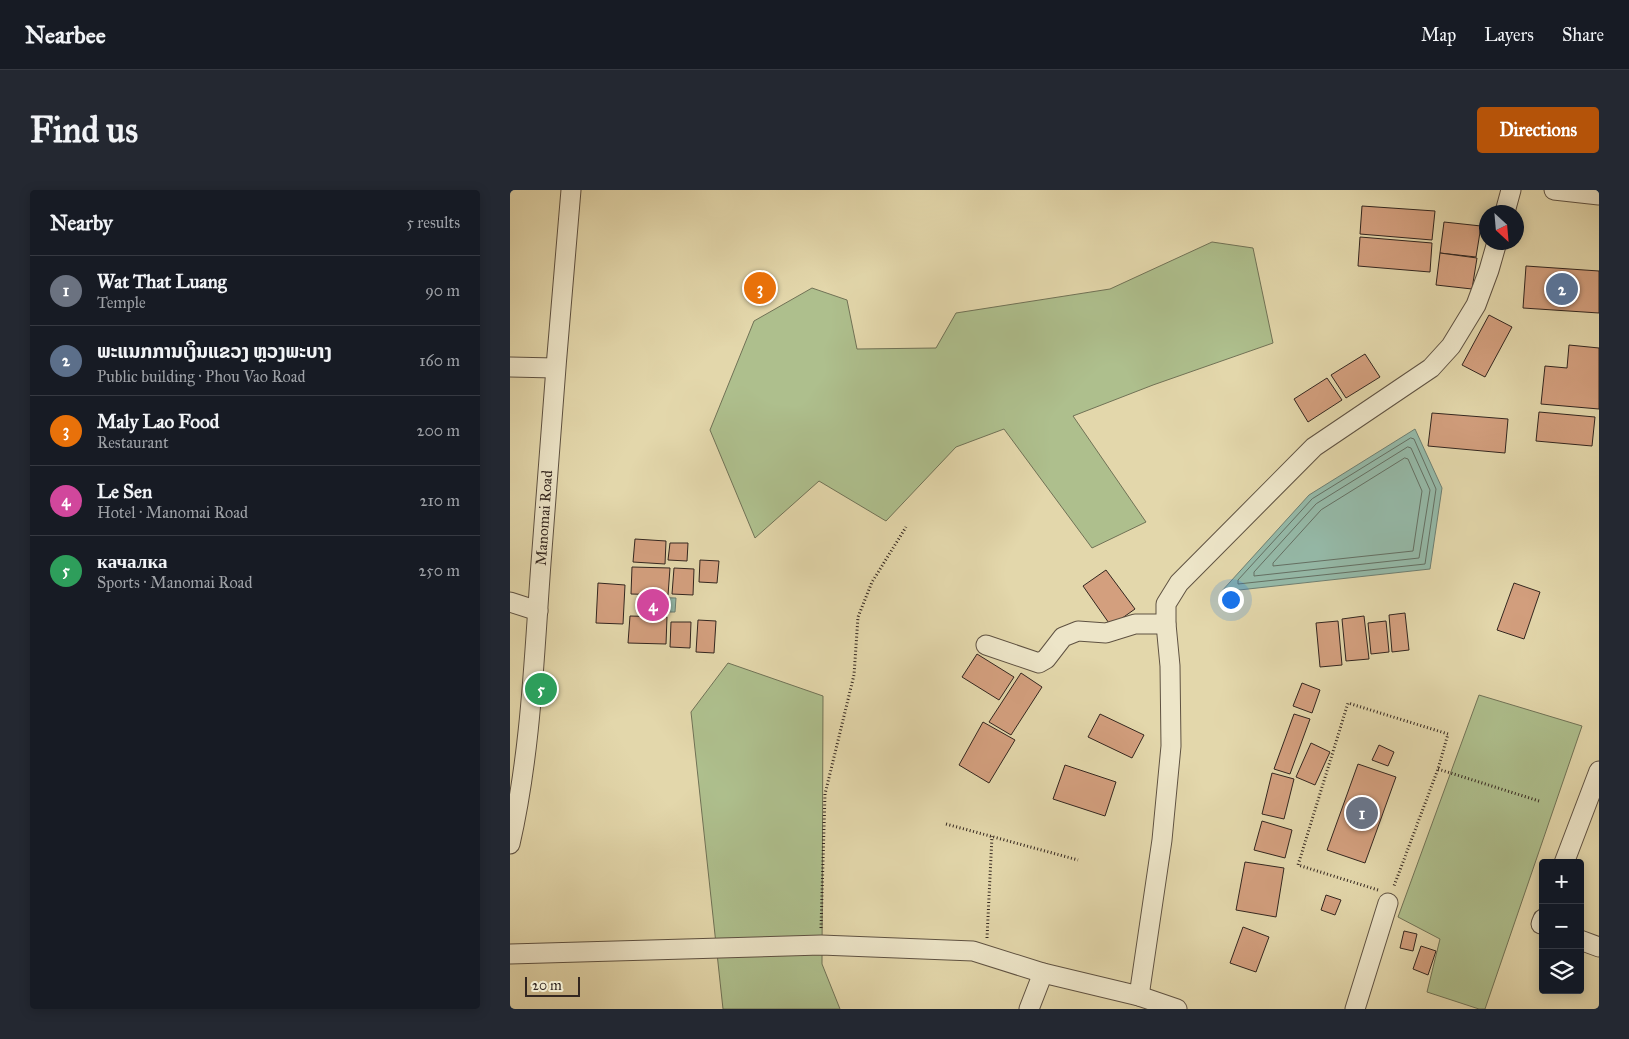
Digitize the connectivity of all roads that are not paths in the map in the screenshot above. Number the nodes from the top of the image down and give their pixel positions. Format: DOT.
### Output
graph roads {
  1 [pos="571,190"];
  2 [pos="1511,190"];
  3 [pos="1554,190"];
  4 [pos="1599,195"];
  5 [pos="1507,205"];
  6 [pos="1495,250"];
  7 [pos="510,367"];
  8 [pos="555,368"];
  9 [pos="510,602"];
  10 [pos="538,611"];
  11 [pos="1166,624"];
  12 [pos="986,645"];
  13 [pos="1599,771"];
  14 [pos="510,844"];
  15 [pos="1566,859"];
  16 [pos="1389,898"];
  17 [pos="1584,942"];
  18 [pos="1599,948"];
  19 [pos="510,954"];
  20 [pos="1042,973"];
  21 [pos="1139,996"];
  22 [pos="1029,1009"];
  23 [pos="1177,1009"];
  24 [pos="1355,1009"];
  1 -- 8 [label="street, Manomai Road"];
  2 -- 5 [label="street"];
  3 -- 4 [label="street"];
  6 -- 11 [label="street"];
  7 -- 8 [label="street"];
  8 -- 10 [label="street, Manomai Road"];
  9 -- 10 [label="street"];
  10 -- 14 [label="street, Manomai Road"];
  11 -- 12 [label="street"];
  11 -- 21 [label="street"];
  13 -- 15 [label="street"];
  16 -- 24 [label="street"];
  17 -- 18 [label="street"];
  19 -- 20 [label="street"];
  20 -- 21 [label="street"];
  20 -- 22 [label="street"];
  21 -- 23 [label="street"];
}
